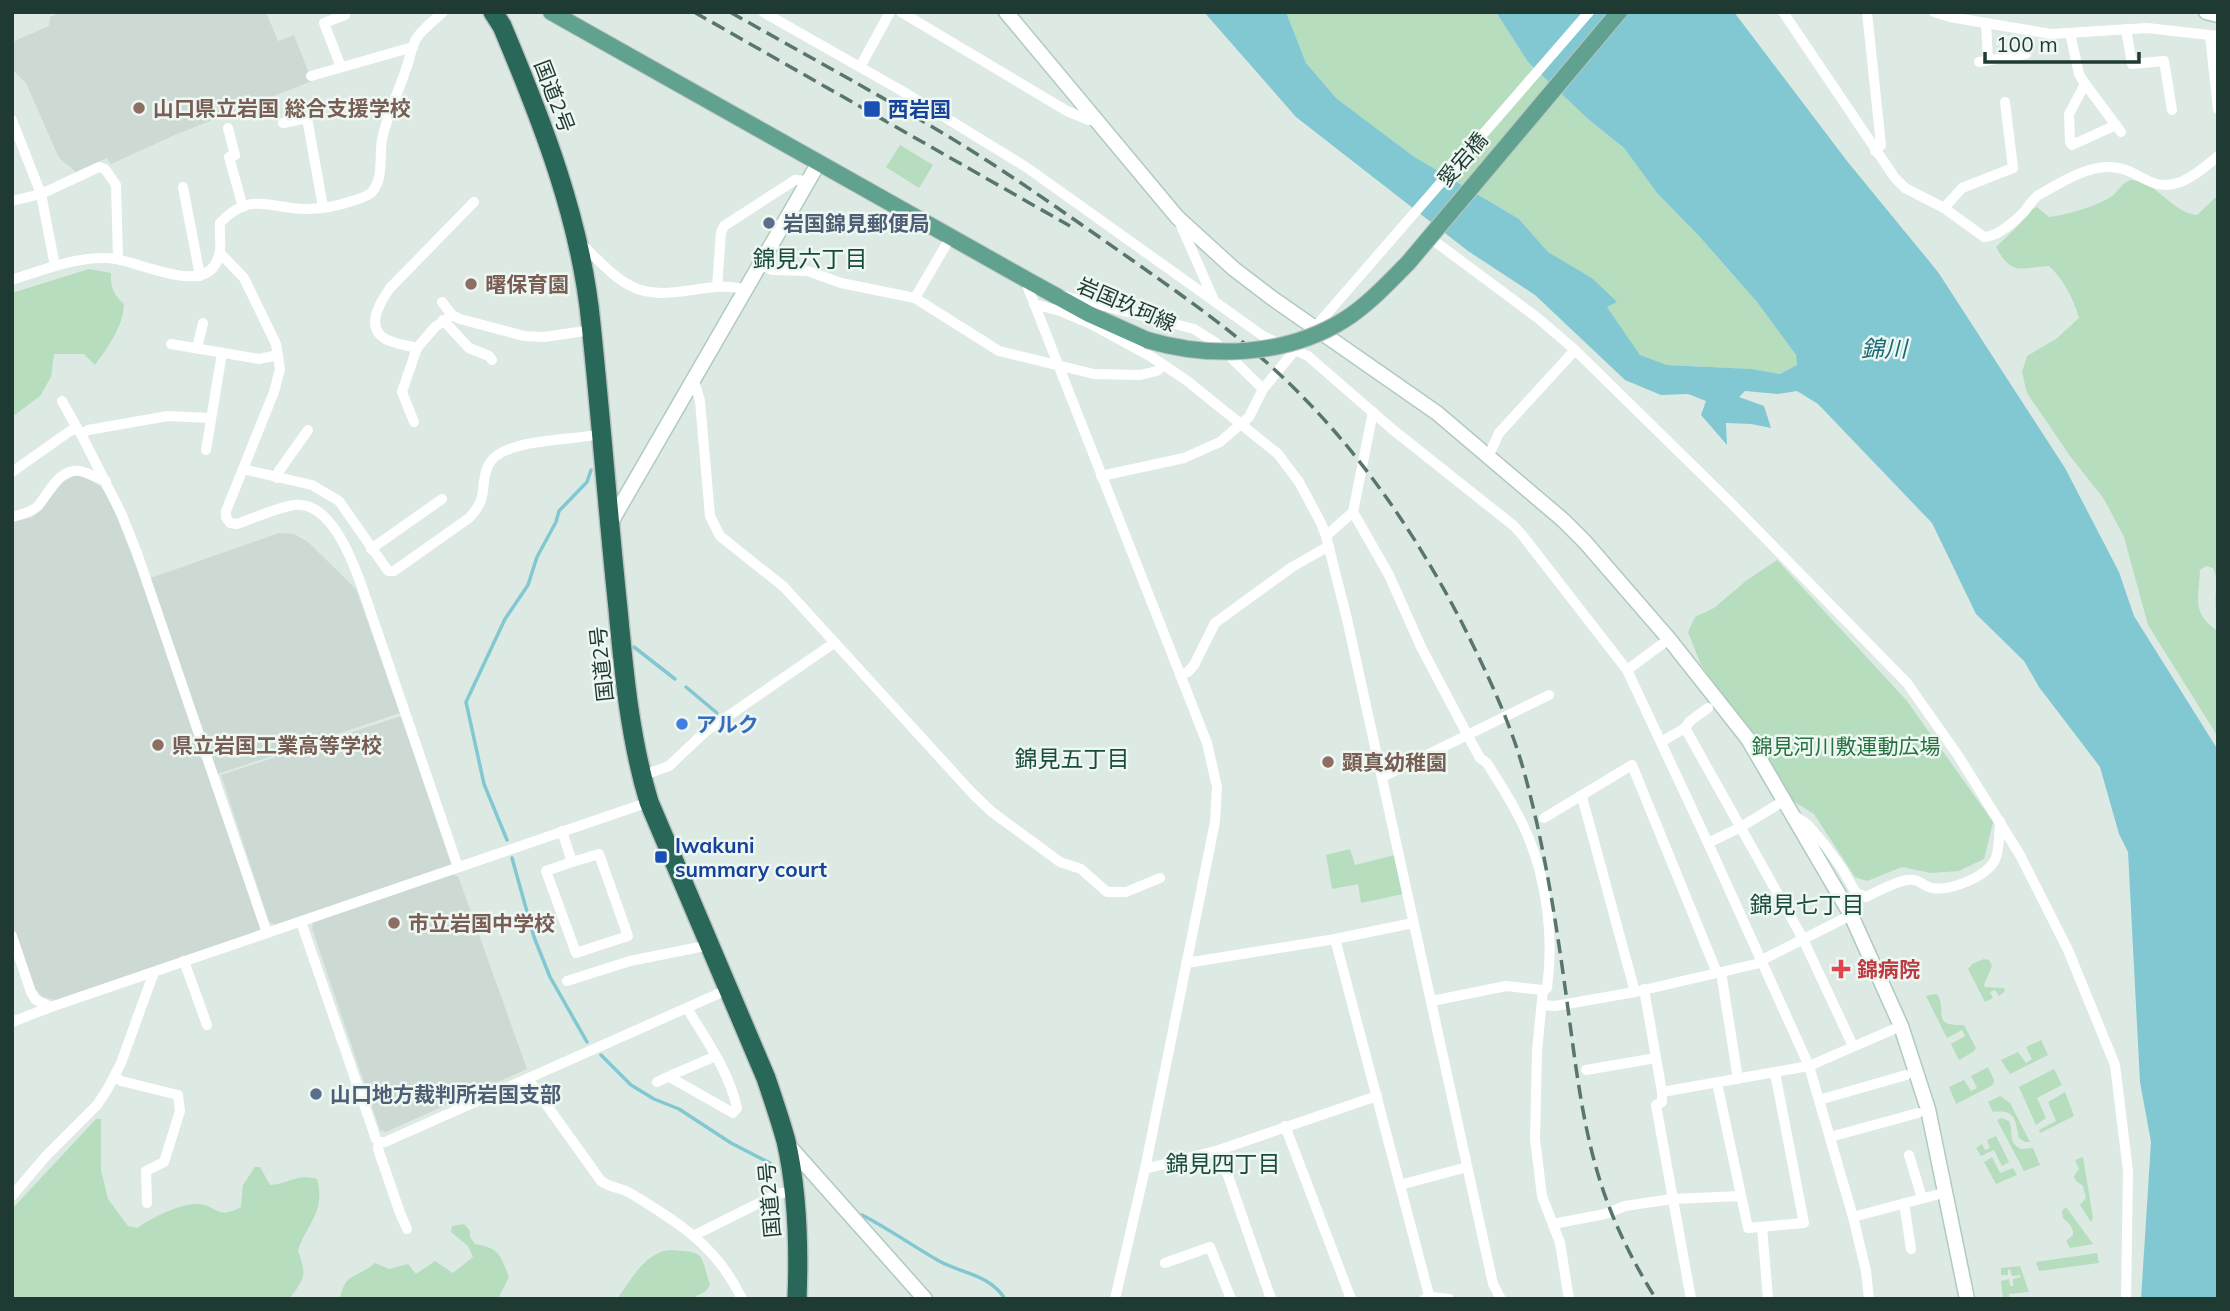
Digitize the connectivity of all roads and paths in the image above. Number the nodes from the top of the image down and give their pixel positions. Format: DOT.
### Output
graph roads {
  1 [pos="443,12"];
  2 [pos="493,12"];
  3 [pos="551,12"];
  4 [pos="763,12"];
  5 [pos="890,12"];
  6 [pos="901,12"];
  7 [pos="1006,12"];
  8 [pos="1589,12"];
  9 [pos="1619,12"];
  10 [pos="1783,12"];
  11 [pos="1867,12"];
  12 [pos="1934,12"];
  13 [pos="2206,12"];
  14 [pos="345,15"];
  15 [pos="2218,15"];
  16 [pos="1986,23"];
  17 [pos="2126,29"];
  18 [pos="2070,33"];
  19 [pos="2214,36"];
  20 [pos="413,47"];
  21 [pos="2026,54"];
  22 [pos="860,67"];
  23 [pos="341,68"];
  24 [pos="311,76"];
  25 [pos="2085,84"];
  26 [pos="2005,102"];
  27 [pos="2218,109"];
  28 [pos="2172,110"];
  29 [pos="12,120"];
  30 [pos="1095,120"];
  31 [pos="283,123"];
  32 [pos="228,128"];
  33 [pos="1875,151"];
  34 [pos="2218,156"];
  35 [pos="818,164"];
  36 [pos="808,181"];
  37 [pos="183,187"];
  38 [pos="41,194"];
  39 [pos="12,201"];
  40 [pos="474,202"];
  41 [pos="243,207"];
  42 [pos="323,207"];
  43 [pos="1944,208"];
  44 [pos="1177,217"];
  45 [pos="950,238"];
  46 [pos="576,240"];
  47 [pos="1437,243"];
  48 [pos="220,253"];
  49 [pos="118,259"];
  50 [pos="761,265"];
  51 [pos="55,266"];
  52 [pos="200,276"];
  53 [pos="12,280"];
  54 [pos="1029,281"];
  55 [pos="717,287"];
  56 [pos="747,290"];
  57 [pos="1051,293"];
  58 [pos="915,298"];
  59 [pos="1213,298"];
  60 [pos="442,302"];
  61 [pos="1034,304"];
  62 [pos="448,317"];
  63 [pos="1164,322"];
  64 [pos="203,323"];
  65 [pos="1314,328"];
  66 [pos="592,330"];
  67 [pos="171,344"];
  68 [pos="197,348"];
  69 [pos="416,348"];
  70 [pos="1148,348"];
  71 [pos="1296,349"];
  72 [pos="1575,351"];
  73 [pos="222,353"];
  74 [pos="278,355"];
  75 [pos="492,360"];
  76 [pos="1056,364"];
  77 [pos="1163,365"];
  78 [pos="694,381"];
  79 [pos="1263,389"];
  80 [pos="62,401"];
  81 [pos="1373,412"];
  82 [pos="211,418"];
  83 [pos="414,422"];
  84 [pos="1241,424"];
  85 [pos="308,430"];
  86 [pos="79,431"];
  87 [pos="600,434"];
  88 [pos="206,450"];
  89 [pos="1489,455"];
  90 [pos="243,469"];
  91 [pos="12,472"];
  92 [pos="1101,476"];
  93 [pos="277,478"];
  94 [pos="106,481"];
  95 [pos="442,499"];
  96 [pos="1353,512"];
  97 [pos="12,517"];
  98 [pos="609,525"];
  99 [pos="1328,541"];
  100 [pos="371,549"];
  101 [pos="1670,639"];
  102 [pos="834,643"];
  103 [pos="1627,670"];
  104 [pos="1180,675"];
  105 [pos="1549,695"];
  106 [pos="1709,708"];
  107 [pos="1685,728"];
  108 [pos="1468,736"];
  109 [pos="1661,742"];
  110 [pos="641,776"];
  111 [pos="1382,777"];
  112 [pos="1582,797"];
  113 [pos="649,802"];
  114 [pos="1788,806"];
  115 [pos="1544,818"];
  116 [pos="2000,821"];
  117 [pos="1741,827"];
  118 [pos="562,831"];
  119 [pos="1708,842"];
  120 [pos="572,862"];
  121 [pos="458,867"];
  122 [pos="1160,878"];
  123 [pos="1851,915"];
  124 [pos="301,922"];
  125 [pos="1413,923"];
  126 [pos="267,933"];
  127 [pos="12,936"];
  128 [pos="1335,939"];
  129 [pos="1803,939"];
  130 [pos="710,945"];
  131 [pos="184,961"];
  132 [pos="1760,962"];
  133 [pos="1186,963"];
  134 [pos="154,972"];
  135 [pos="1719,972"];
  136 [pos="567,981"];
  137 [pos="729,989"];
  138 [pos="1543,990"];
  139 [pos="1639,990"];
  140 [pos="1432,1001"];
  141 [pos="1542,1005"];
  142 [pos="51,1007"];
  143 [pos="687,1008"];
  144 [pos="12,1022"];
  145 [pos="207,1025"];
  146 [pos="1901,1026"];
  147 [pos="1853,1046"];
  148 [pos="716,1056"];
  149 [pos="1656,1058"];
  150 [pos="1809,1066"];
  151 [pos="1586,1070"];
  152 [pos="1775,1073"];
  153 [pos="674,1074"];
  154 [pos="1906,1075"];
  155 [pos="115,1076"];
  156 [pos="528,1079"];
  157 [pos="1738,1079"];
  158 [pos="657,1082"];
  159 [pos="1717,1083"];
  160 [pos="1662,1092"];
  161 [pos="1377,1096"];
  162 [pos="1819,1100"];
  163 [pos="1918,1113"];
  164 [pos="1285,1126"];
  165 [pos="1830,1138"];
  166 [pos="379,1142"];
  167 [pos="786,1142"];
  168 [pos="1219,1150"];
  169 [pos="1909,1155"];
  170 [pos="1467,1167"];
  171 [pos="1145,1169"];
  172 [pos="1401,1185"];
  173 [pos="825,1188"];
  174 [pos="1947,1192"];
  175 [pos="794,1195"];
  176 [pos="12,1196"];
  177 [pos="1741,1196"];
  178 [pos="1922,1198"];
  179 [pos="1672,1199"];
  180 [pos="147,1203"];
  181 [pos="1904,1203"];
  182 [pos="1853,1217"];
  183 [pos="1553,1224"];
  184 [pos="1762,1227"];
  185 [pos="407,1229"];
  186 [pos="695,1235"];
  187 [pos="1911,1249"];
  188 [pos="1165,1263"];
  189 [pos="1429,1298"];
  190 [pos="742,1299"];
  191 [pos="797,1299"];
  192 [pos="925,1299"];
  193 [pos="1115,1299"];
  194 [pos="1231,1299"];
  195 [pos="1270,1299"];
  196 [pos="1351,1299"];
  197 [pos="1449,1299"];
  198 [pos="1501,1299"];
  199 [pos="1569,1299"];
  200 [pos="1691,1299"];
  201 [pos="1768,1299"];
  202 [pos="1869,1299"];
  203 [pos="1967,1299"];
  204 [pos="2126,1299"];
  1 -- 20 [label="street"];
  2 -- 46 [label="highway, 国道2号"];
  3 -- 35 [label="main road, 岩国玖珂線"];
  4 -- 22 [label="street"];
  5 -- 22 [label="street"];
  6 -- 30 [label="street"];
  7 -- 30 [label="street"];
  8 -- 65 [label="street, 愛宕橋"];
  9 -- 70 [label="main road, 岩国玖珂線, bridge"];
  10 -- 33 [label="street"];
  11 -- 33 [label="street"];
  12 -- 16 [label="street"];
  13 -- 15 [label="street"];
  14 -- 23 [label="street"];
  16 -- 18 [label="street"];
  16 -- 21 [label="street"];
  17 -- 18 [label="street"];
  17 -- 19 [label="street"];
  17 -- 28 [label="street"];
  18 -- 25 [label="street"];
  19 -- 27 [label="street"];
  20 -- 23 [label="street"];
  20 -- 42 [label="street"];
  22 -- 59 [label="street"];
  23 -- 24 [label="street"];
  25 -- 25 [label="street"];
  26 -- 43 [label="street"];
  29 -- 38 [label="street"];
  30 -- 44 [label="street"];
  31 -- 42 [label="street"];
  32 -- 41 [label="street"];
  33 -- 43 [label="street"];
  34 -- 43 [label="street"];
  35 -- 36 [label="street"];
  35 -- 45 [label="main road, 岩国玖珂線"];
  36 -- 50 [label="street"];
  36 -- 55 [label="street"];
  37 -- 52 [label="street"];
  38 -- 39 [label="street"];
  38 -- 49 [label="street"];
  38 -- 51 [label="street"];
  40 -- 69 [label="street"];
  41 -- 42 [label="street"];
  41 -- 48 [label="street"];
  44 -- 59 [label="street"];
  44 -- 65 [label="street"];
  45 -- 54 [label="main road, 岩国玖珂線"];
  45 -- 58 [label="street"];
  46 -- 55 [label="street"];
  46 -- 66 [label="highway, 国道2号"];
  47 -- 72 [label="street"];
  48 -- 52 [label="street"];
  48 -- 74 [label="street"];
  49 -- 51 [label="street"];
  49 -- 52 [label="street"];
  50 -- 56 [label="street"];
  50 -- 58 [label="street"];
  51 -- 53 [label="street"];
  54 -- 57 [label="main road, 岩国玖珂線"];
  54 -- 61 [label="street"];
  55 -- 56 [label="street"];
  56 -- 78 [label="street"];
  57 -- 63 [label="street"];
  57 -- 70 [label="main road, 岩国玖珂線"];
  58 -- 76 [label="street"];
  59 -- 71 [label="street"];
  60 -- 62 [label="street"];
  61 -- 70 [label="street"];
  61 -- 76 [label="street"];
  62 -- 66 [label="street"];
  62 -- 69 [label="street"];
  62 -- 75 [label="street"];
  63 -- 70 [label="street"];
  63 -- 79 [label="street"];
  64 -- 68 [label="street"];
  65 -- 71 [label="street, 愛宕橋"];
  65 -- 89 [label="street"];
  66 -- 87 [label="highway, 国道2号"];
  67 -- 68 [label="street"];
  68 -- 73 [label="street"];
  69 -- 83 [label="street"];
  70 -- 77 [label="street"];
  71 -- 79 [label="street, 愛宕橋"];
  71 -- 81 [label="street"];
  72 -- 89 [label="street"];
  72 -- 116 [label="street"];
  73 -- 74 [label="street"];
  73 -- 82 [label="street"];
  74 -- 90 [label="street"];
  76 -- 77 [label="street"];
  76 -- 92 [label="street"];
  77 -- 84 [label="street"];
  78 -- 98 [label="street"];
  78 -- 102 [label="street"];
  79 -- 84 [label="street, 愛宕橋"];
  80 -- 86 [label="street"];
  81 -- 96 [label="street"];
  81 -- 103 [label="street"];
  82 -- 86 [label="street"];
  82 -- 88 [label="street"];
  84 -- 92 [label="street, 愛宕橋"];
  84 -- 99 [label="street"];
  85 -- 93 [label="street"];
  86 -- 91 [label="street"];
  86 -- 94 [label="street"];
  87 -- 98 [label="highway, 国道2号"];
  87 -- 100 [label="street"];
  89 -- 101 [label="street"];
  90 -- 93 [label="street"];
  90 -- 121 [label="street"];
  92 -- 104 [label="street"];
  93 -- 100 [label="street"];
  94 -- 97 [label="street"];
  94 -- 126 [label="street"];
  95 -- 100 [label="street"];
  96 -- 99 [label="street"];
  96 -- 108 [label="street"];
  98 -- 110 [label="highway, 国道2号"];
  99 -- 104 [label="street"];
  99 -- 111 [label="street"];
  101 -- 103 [label="street"];
  101 -- 114 [label="street"];
  102 -- 110 [label="street"];
  102 -- 122 [label="street"];
  103 -- 109 [label="street"];
  104 -- 133 [label="street"];
  105 -- 108 [label="street"];
  106 -- 107 [label="street"];
  107 -- 109 [label="street"];
  107 -- 117 [label="street"];
  108 -- 111 [label="street"];
  108 -- 138 [label="street"];
  109 -- 119 [label="street"];
  110 -- 113 [label="highway, 国道2号"];
  111 -- 125 [label="street"];
  112 -- 115 [label="street"];
  112 -- 135 [label="street"];
  112 -- 139 [label="street"];
  113 -- 118 [label="street"];
  113 -- 130 [label="highway, 国道2号"];
  114 -- 116 [label="street"];
  114 -- 117 [label="street"];
  114 -- 123 [label="street"];
  116 -- 204 [label="street"];
  117 -- 119 [label="street"];
  117 -- 129 [label="street"];
  118 -- 120 [label="street"];
  118 -- 121 [label="street"];
  119 -- 132 [label="street"];
  120 -- 120 [label="street"];
  121 -- 124 [label="street"];
  123 -- 129 [label="street"];
  123 -- 146 [label="street"];
  124 -- 126 [label="street"];
  124 -- 166 [label="street"];
  125 -- 128 [label="street"];
  125 -- 140 [label="street"];
  126 -- 131 [label="street"];
  127 -- 142 [label="street"];
  128 -- 133 [label="street"];
  128 -- 161 [label="street"];
  129 -- 132 [label="street"];
  129 -- 147 [label="street"];
  130 -- 136 [label="street"];
  130 -- 137 [label="highway, 国道2号"];
  131 -- 134 [label="street"];
  131 -- 145 [label="street"];
  132 -- 135 [label="street"];
  132 -- 150 [label="street"];
  133 -- 171 [label="street"];
  134 -- 142 [label="street"];
  134 -- 155 [label="street"];
  135 -- 139 [label="street"];
  135 -- 157 [label="street"];
  137 -- 143 [label="street"];
  137 -- 167 [label="highway, 国道2号"];
  138 -- 140 [label="street"];
  138 -- 141 [label="street"];
  139 -- 141 [label="street"];
  139 -- 149 [label="street"];
  140 -- 170 [label="street"];
  141 -- 183 [label="street"];
  142 -- 144 [label="street"];
  143 -- 148 [label="street"];
  143 -- 156 [label="street"];
  146 -- 147 [label="street"];
  146 -- 174 [label="street"];
  147 -- 150 [label="street"];
  148 -- 153 [label="street"];
  148 -- 153 [label="street"];
  149 -- 151 [label="street"];
  149 -- 160 [label="street"];
  150 -- 152 [label="street"];
  150 -- 162 [label="street"];
  152 -- 157 [label="street"];
  152 -- 184 [label="street"];
  153 -- 158 [label="street"];
  154 -- 162 [label="street"];
  155 -- 176 [label="street"];
  155 -- 180 [label="street"];
  156 -- 166 [label="street"];
  156 -- 186 [label="street"];
  157 -- 159 [label="street"];
  159 -- 160 [label="street"];
  159 -- 177 [label="street"];
  160 -- 179 [label="street"];
  161 -- 164 [label="street"];
  161 -- 172 [label="street"];
  162 -- 165 [label="street"];
  163 -- 165 [label="street"];
  164 -- 168 [label="street"];
  164 -- 196 [label="street"];
  165 -- 182 [label="street"];
  166 -- 185 [label="street"];
  167 -- 173 [label="street"];
  167 -- 175 [label="highway, 国道2号"];
  168 -- 171 [label="street"];
  168 -- 195 [label="street"];
  169 -- 178 [label="street"];
  170 -- 172 [label="street"];
  170 -- 198 [label="street"];
  171 -- 193 [label="street"];
  172 -- 189 [label="street"];
  173 -- 175 [label="street"];
  173 -- 192 [label="street"];
  174 -- 178 [label="street"];
  174 -- 203 [label="street"];
  175 -- 186 [label="street"];
  175 -- 191 [label="highway, 国道2号"];
  177 -- 179 [label="street"];
  177 -- 184 [label="street"];
  178 -- 181 [label="street"];
  179 -- 183 [label="street"];
  179 -- 200 [label="street"];
  181 -- 182 [label="street"];
  181 -- 187 [label="street"];
  182 -- 202 [label="street"];
  183 -- 199 [label="street"];
  184 -- 201 [label="street"];
  186 -- 190 [label="street"];
  188 -- 194 [label="street"];
  189 -- 197 [label="street"];
}
